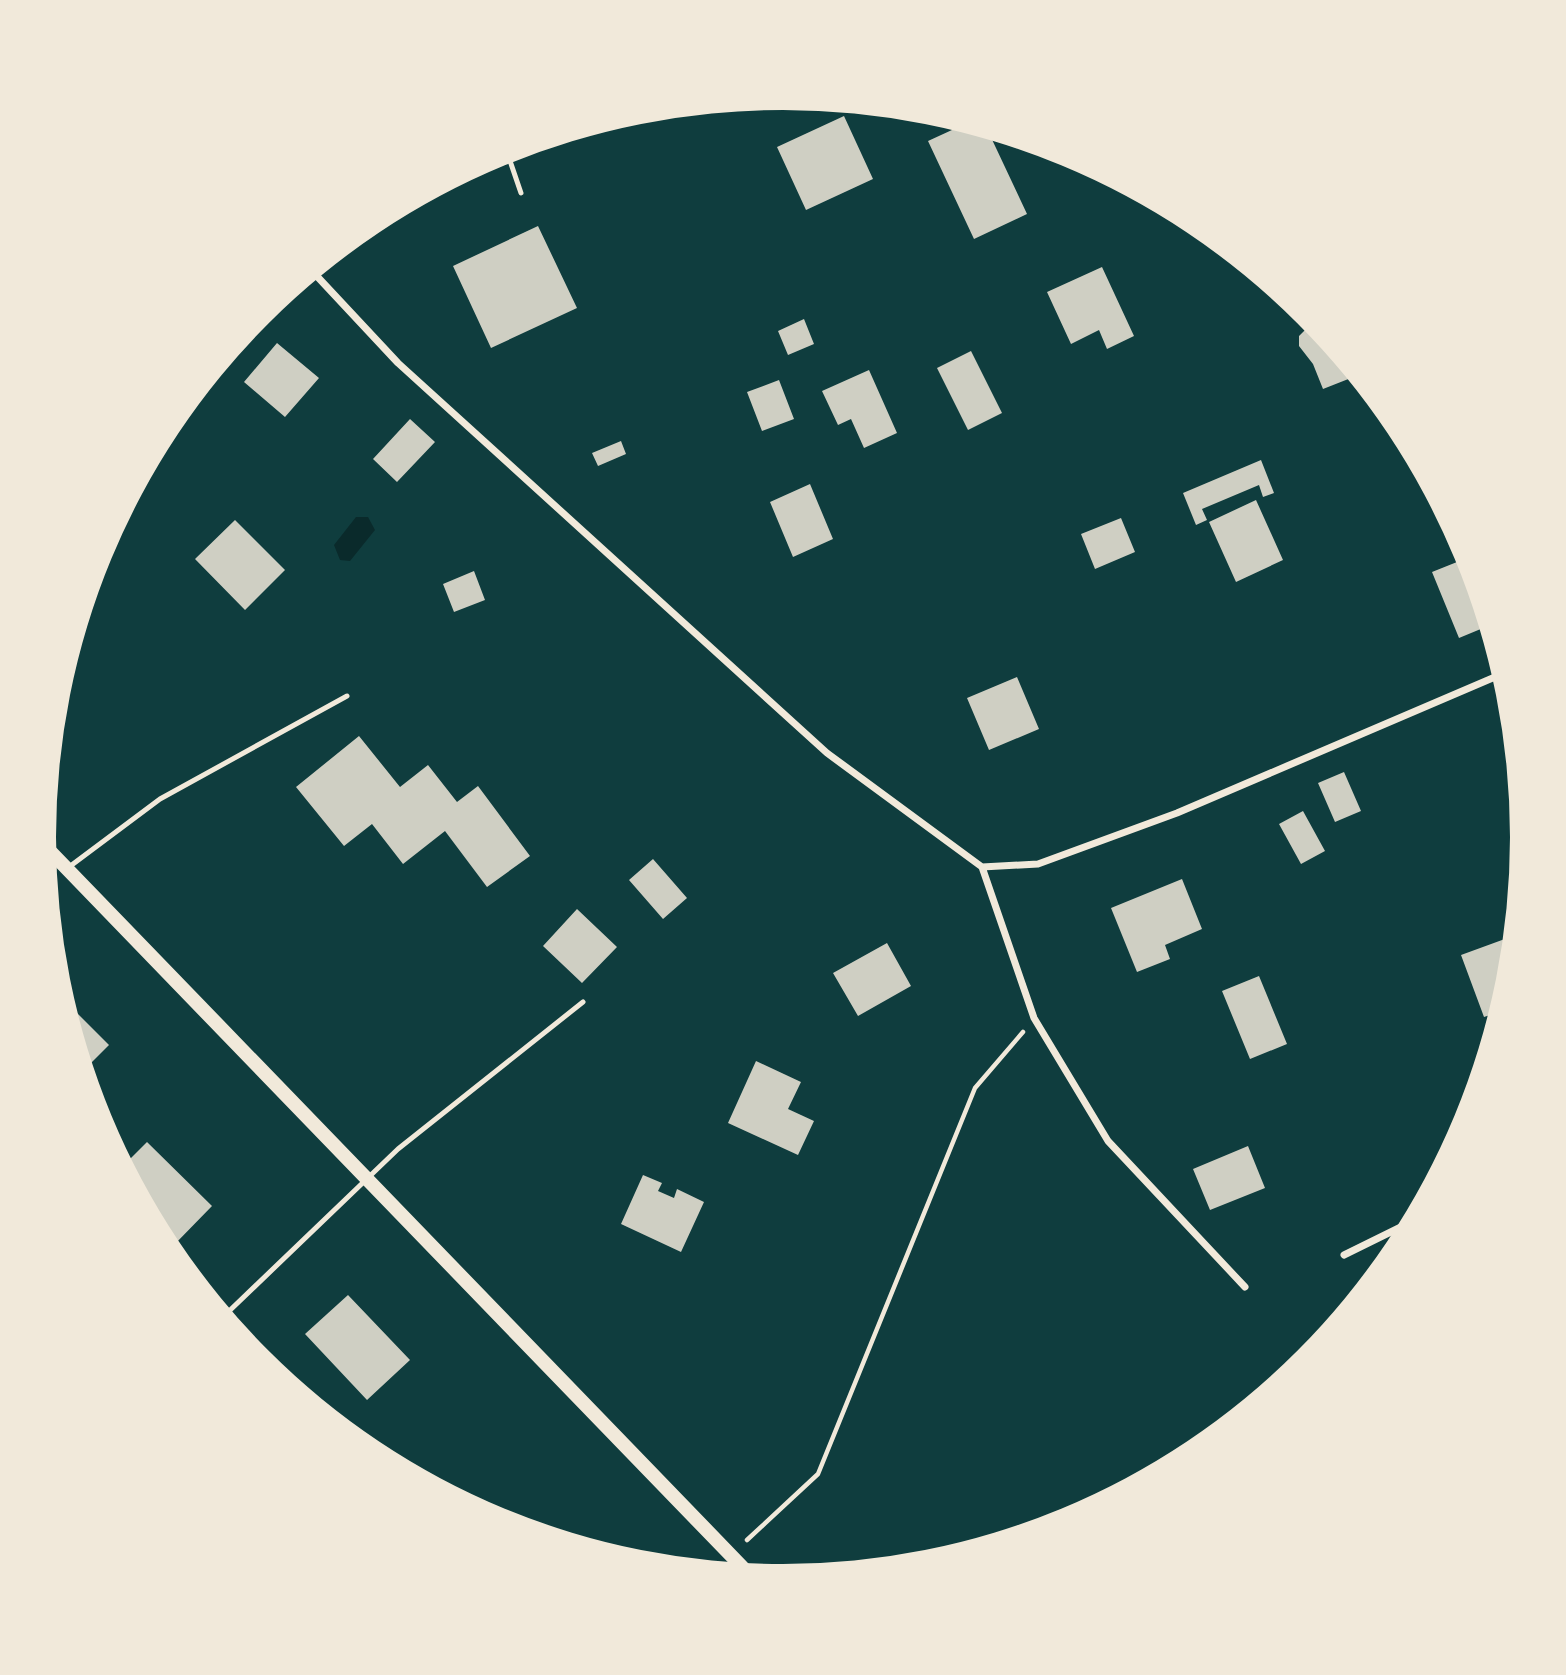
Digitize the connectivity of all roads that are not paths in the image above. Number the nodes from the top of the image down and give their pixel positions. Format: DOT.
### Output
graph roads {
  1 [pos="511,164"];
  2 [pos="522,192"];
  3 [pos="319,278"];
  4 [pos="1492,678"];
  5 [pos="347,696"];
  6 [pos="57,858"];
  7 [pos="982,867"];
  8 [pos="67,868"];
  9 [pos="583,1002"];
  10 [pos="367,1179"];
  11 [pos="1394,1230"];
  12 [pos="1344,1255"];
  13 [pos="1245,1287"];
  14 [pos="230,1310"];
  15 [pos="739,1563"];
  1 -- 2 [label="lane"];
  3 -- 7 [label="street"];
  4 -- 7 [label="street"];
  5 -- 8 [label="lane"];
  6 -- 8 [label="main road"];
  7 -- 13 [label="street"];
  8 -- 10 [label="main road"];
  9 -- 10 [label="lane"];
  10 -- 14 [label="lane"];
  10 -- 15 [label="main road"];
  11 -- 12 [label="street"];
}
